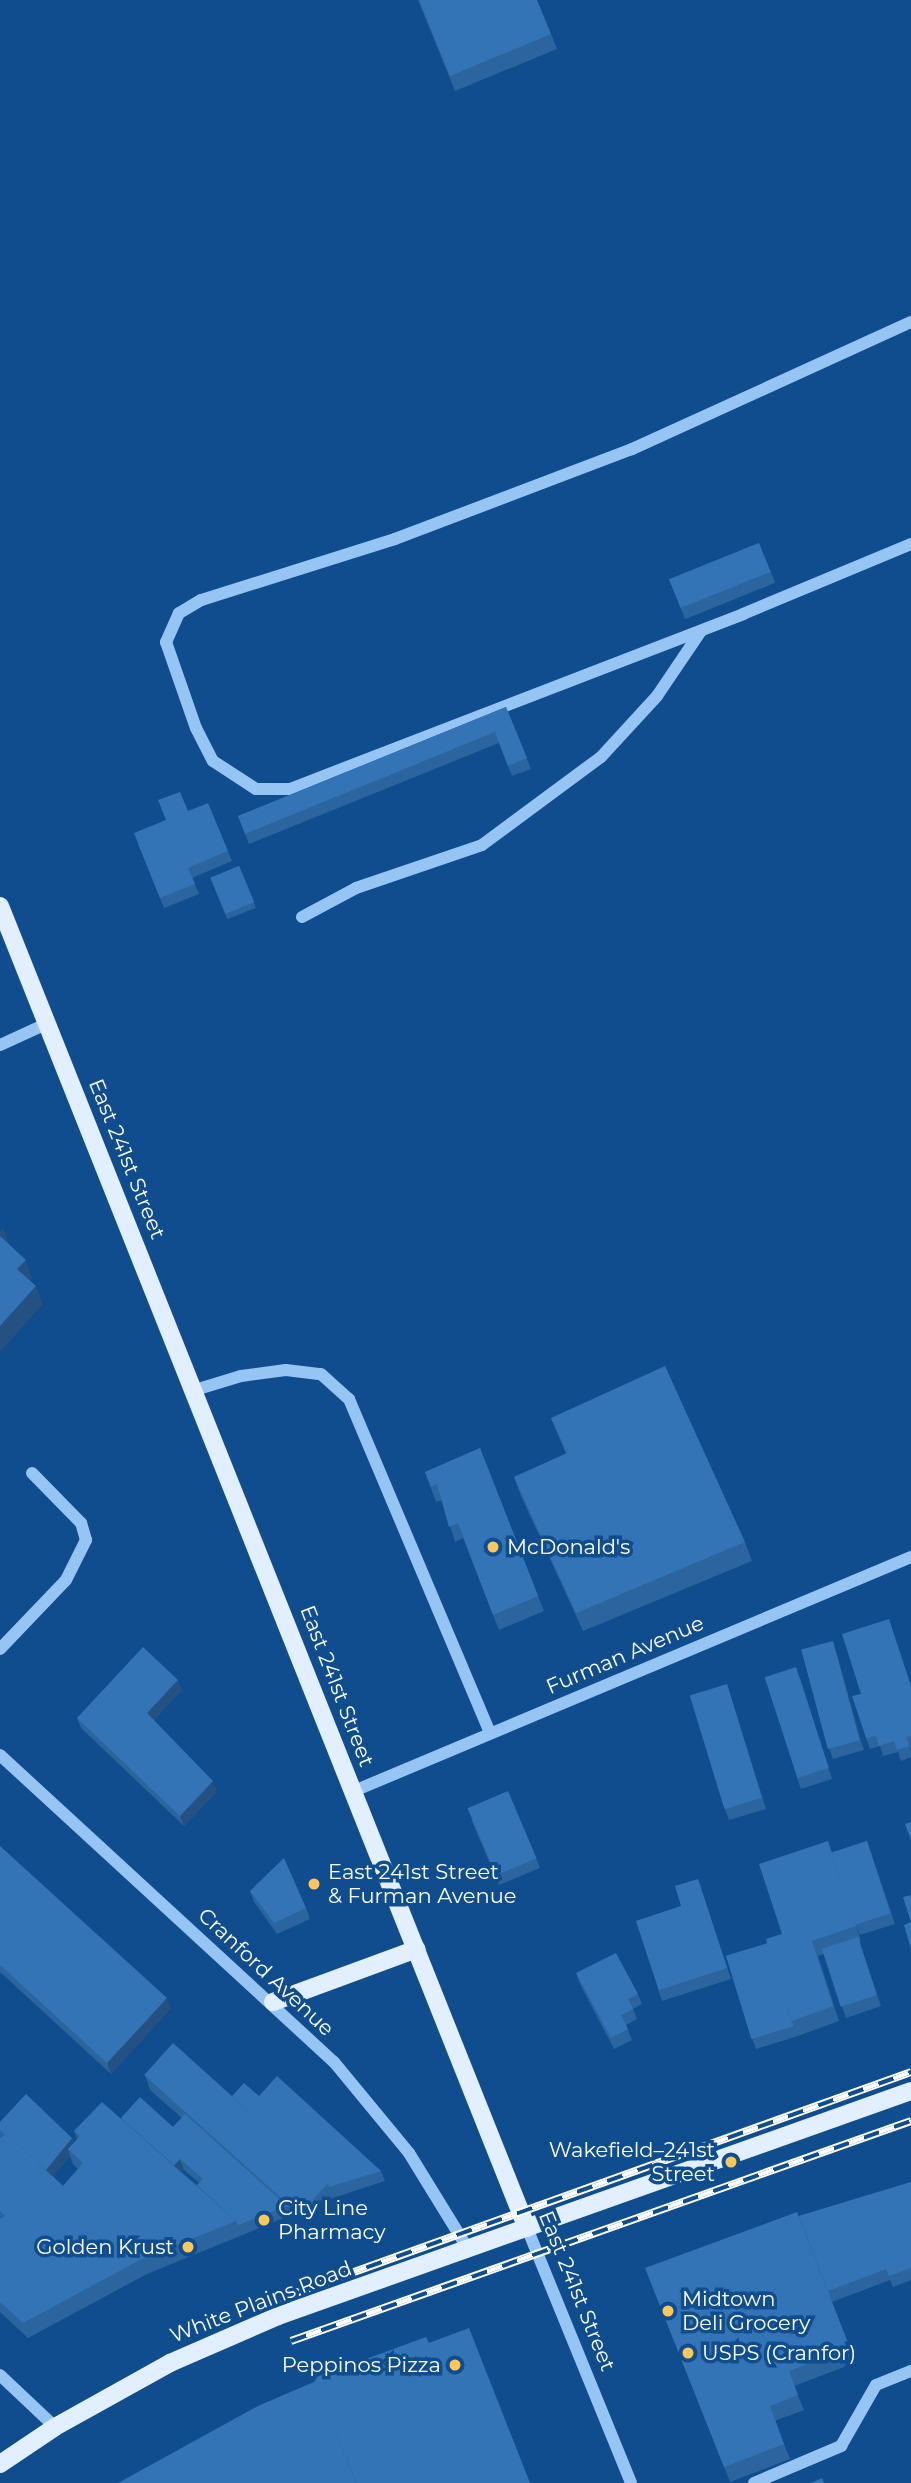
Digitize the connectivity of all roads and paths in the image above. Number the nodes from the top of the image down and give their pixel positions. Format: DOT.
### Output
graph roads {
  1 [pos="911,322"];
  2 [pos="911,544"];
  3 [pos="701,631"];
  4 [pos="0,905"];
  5 [pos="302,917"];
  6 [pos="48,1023"];
  7 [pos="0,1045"];
  8 [pos="195,1390"];
  9 [pos="32,1473"];
  10 [pos="911,1556"];
  11 [pos="0,1648"];
  12 [pos="491,1732"];
  13 [pos="0,1755"];
  14 [pos="354,1791"];
  15 [pos="417,1949"];
  16 [pos="273,2002"];
  17 [pos="911,2091"];
  18 [pos="527,2228"];
  19 [pos="468,2249"];
  20 [pos="911,2371"];
  21 [pos="0,2375"];
  22 [pos="55,2427"];
  23 [pos="0,2464"];
  24 [pos="631,2483"];
  25 [pos="754,2483"];
  1 -- 3 [label="street"];
  2 -- 3 [label="street"];
  3 -- 5 [label="street"];
  4 -- 6 [label="main road, East 241st Street"];
  6 -- 7 [label="street"];
  6 -- 8 [label="main road, East 241st Street"];
  8 -- 12 [label="street"];
  8 -- 14 [label="main road, East 241st Street"];
  9 -- 11 [label="street"];
  10 -- 12 [label="street, Furman Avenue"];
  12 -- 14 [label="street, Furman Avenue"];
  13 -- 16 [label="street, Cranford Avenue"];
  14 -- 15 [label="main road, East 241st Street"];
  15 -- 16 [label="main road"];
  15 -- 18 [label="main road, East 241st Street"];
  16 -- 19 [label="street, Cranford Avenue"];
  17 -- 18 [label="main road, White Plains Road"];
  18 -- 19 [label="main road, White Plains Road"];
  18 -- 24 [label="street, East 241st Street"];
  19 -- 22 [label="main road, White Plains Road"];
  20 -- 25 [label="street"];
  21 -- 22 [label="street"];
  22 -- 23 [label="main road, White Plains Road"];
}
